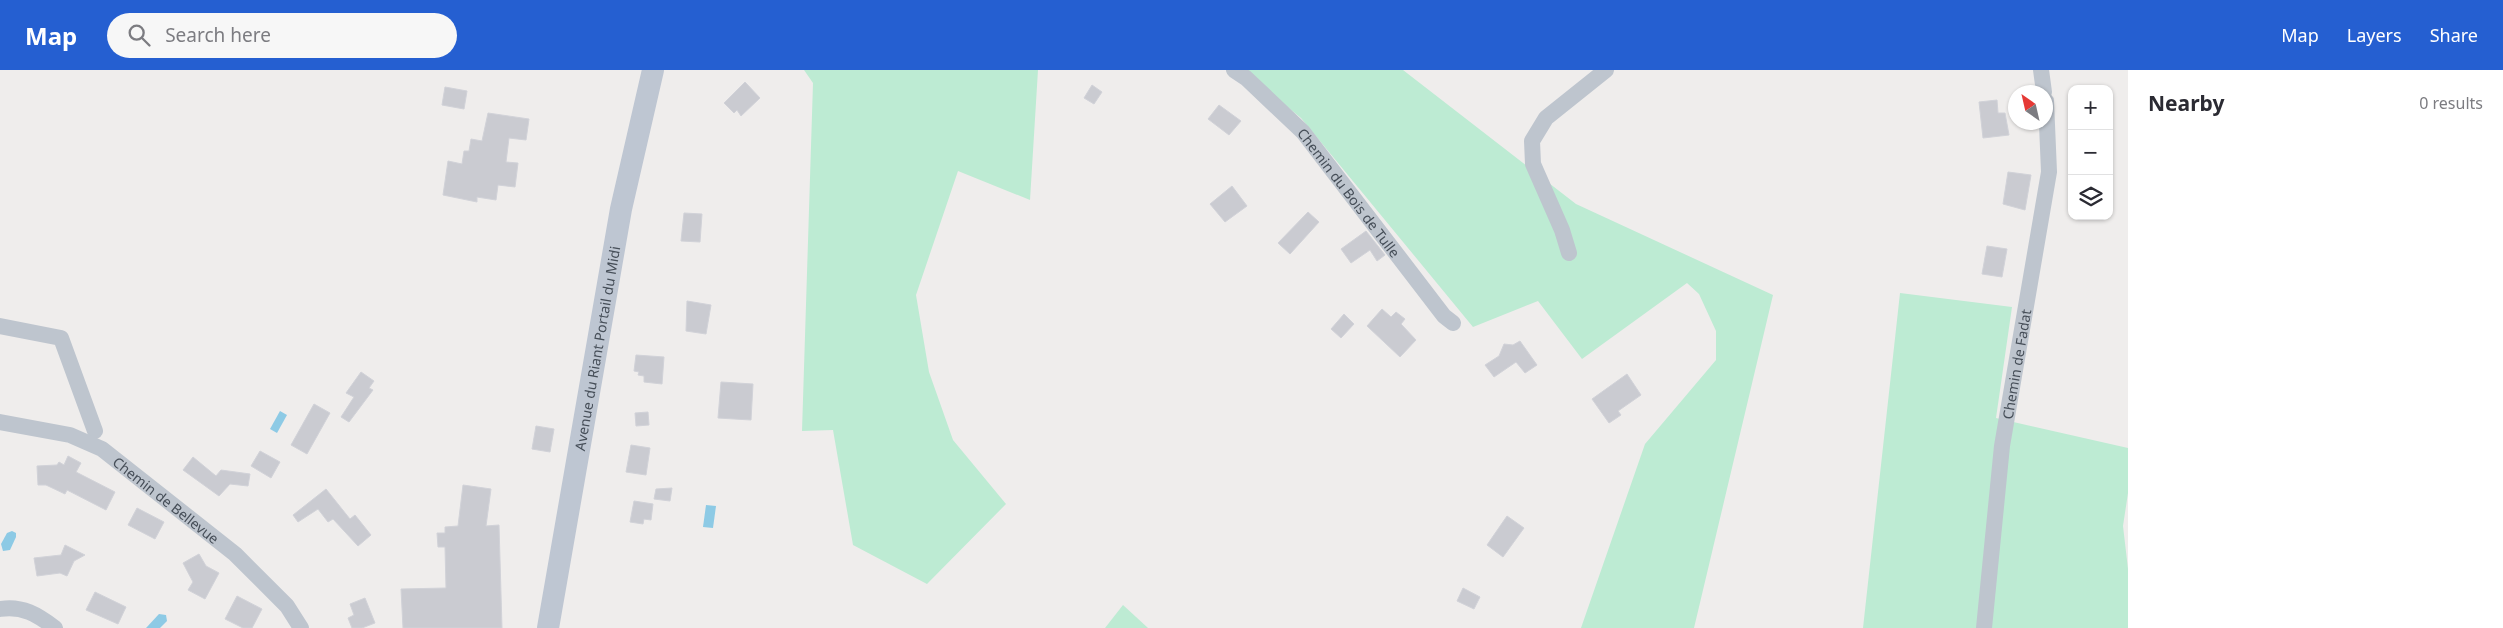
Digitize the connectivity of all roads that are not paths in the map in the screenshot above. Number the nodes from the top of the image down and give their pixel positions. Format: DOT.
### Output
graph roads {
  1 [pos="653,70"];
  2 [pos="1234,70"];
  3 [pos="1606,70"];
  4 [pos="2041,70"];
  5 [pos="2043,85"];
  6 [pos="2047,130"];
  7 [pos="1569,253"];
  8 [pos="1453,323"];
  9 [pos="0,326"];
  10 [pos="0,422"];
  11 [pos="96,431"];
  12 [pos="0,609"];
  13 [pos="55,628"];
  14 [pos="301,628"];
  15 [pos="548,628"];
  16 [pos="1984,628"];
  1 -- 15 [label="main road, Avenue du Riant Portail du Midi"];
  2 -- 8 [label="street, Chemin du Bois de Tulle"];
  3 -- 7 [label="street"];
  4 -- 5 [label="street"];
  6 -- 16 [label="street, Chemin de Fadat"];
  9 -- 11 [label="street"];
  10 -- 14 [label="street, Chemin de Bellevue"];
  12 -- 13 [label="street"];
}
